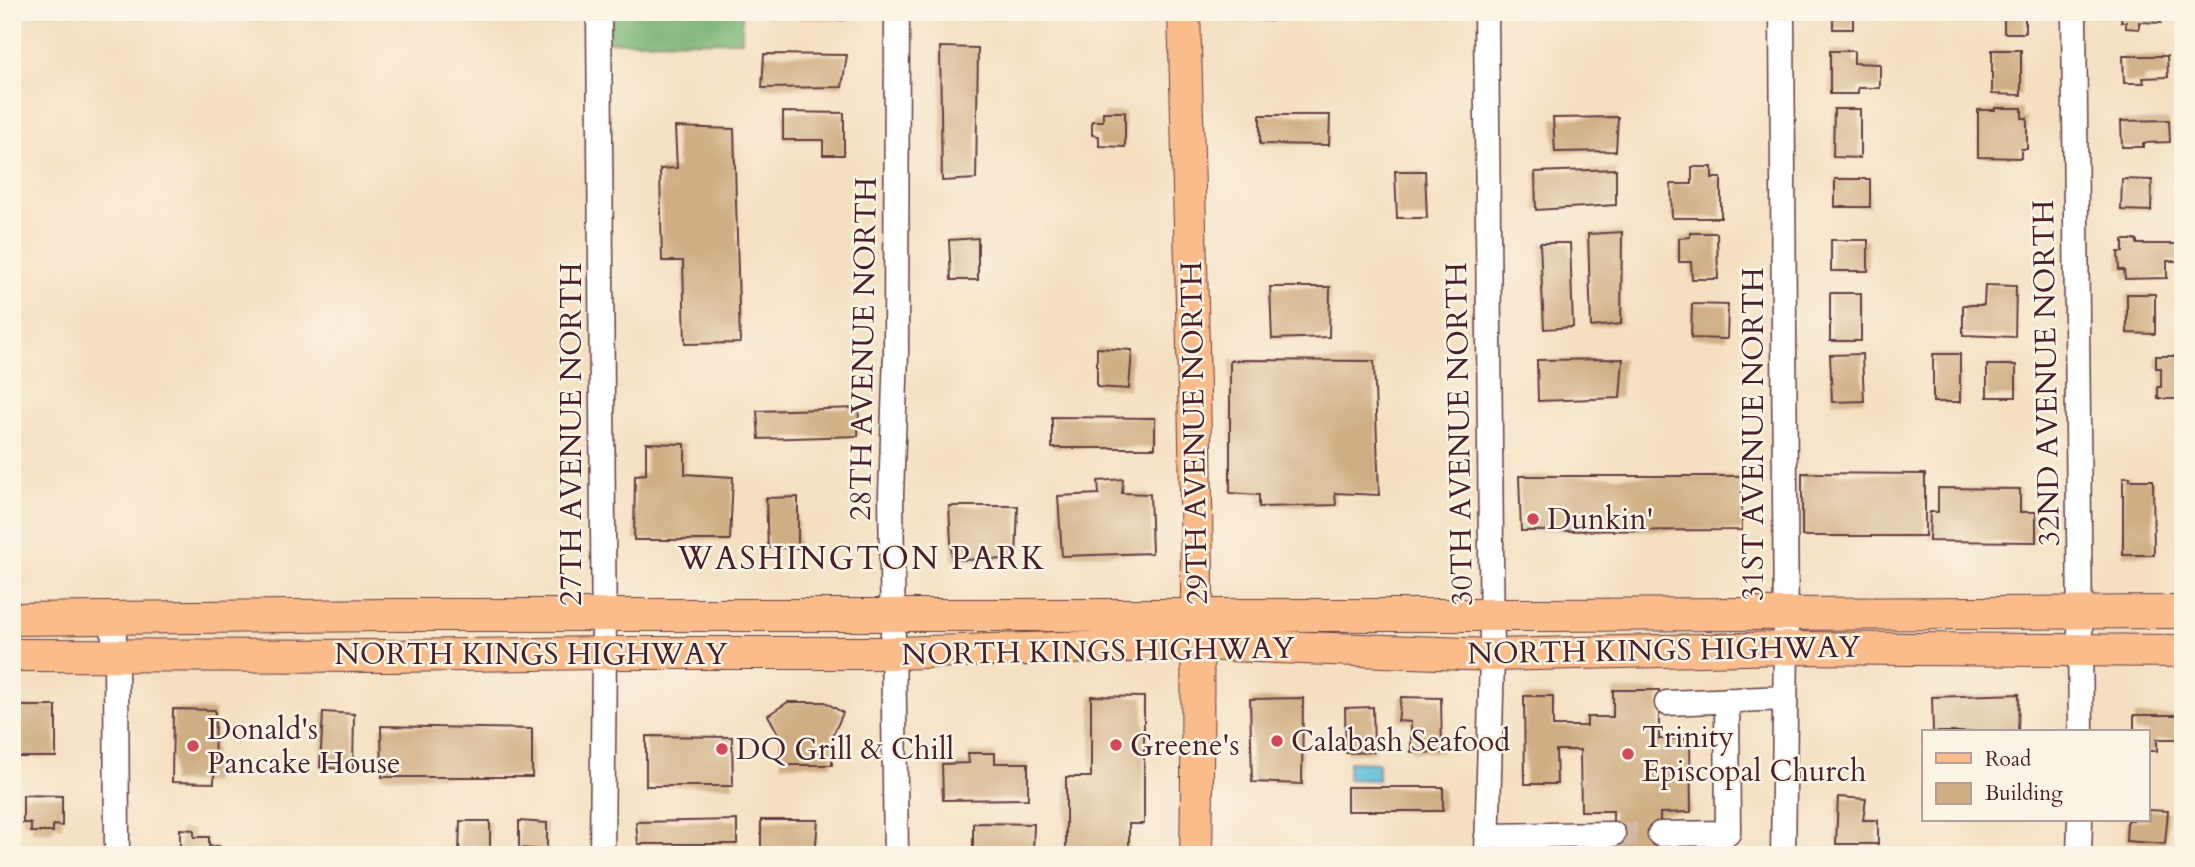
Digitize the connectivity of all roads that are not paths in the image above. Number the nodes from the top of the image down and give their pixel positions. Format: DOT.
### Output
graph roads {
  1 [pos="599,12"];
  2 [pos="897,12"];
  3 [pos="1184,12"];
  4 [pos="1486,12"];
  5 [pos="1782,12"];
  6 [pos="2074,12"];
  7 [pos="2183,611"];
  8 [pos="1786,614"];
  9 [pos="2080,614"];
  10 [pos="1492,615"];
  11 [pos="604,616"];
  12 [pos="894,616"];
  13 [pos="12,619"];
  14 [pos="112,619"];
  15 [pos="1198,630"];
  16 [pos="1786,648"];
  17 [pos="2081,651"];
  18 [pos="2183,651"];
  19 [pos="604,653"];
  20 [pos="892,653"];
  21 [pos="12,654"];
  22 [pos="116,655"];
  23 [pos="1492,655"];
  24 [pos="1785,698"];
  25 [pos="1727,700"];
  26 [pos="1667,703"];
  27 [pos="2081,730"];
  28 [pos="2080,822"];
  29 [pos="1660,834"];
  30 [pos="1610,841"];
  31 [pos="1487,845"];
  32 [pos="1515,845"];
  33 [pos="117,855"];
  34 [pos="602,855"];
  35 [pos="896,855"];
  36 [pos="1196,855"];
  37 [pos="1783,855"];
  38 [pos="2080,855"];
  1 -- 11 [label="street, 27TH AVENUE NORTH"];
  2 -- 12 [label="street, 28TH AVENUE NORTH"];
  3 -- 15 [label="main road, 29TH AVENUE NORTH"];
  4 -- 10 [label="street, 30TH AVENUE NORTH"];
  5 -- 8 [label="street, 31ST AVENUE NORTH"];
  6 -- 9 [label="street, 32ND AVENUE NORTH"];
  7 -- 9 [label="main road, NORTH KINGS HIGHWAY"];
  8 -- 9 [label="main road, NORTH KINGS HIGHWAY"];
  8 -- 10 [label="main road, NORTH KINGS HIGHWAY"];
  8 -- 16 [label="street, 31ST AVENUE NORTH"];
  9 -- 17 [label="street, 32ND AVENUE NORTH"];
  10 -- 15 [label="main road, NORTH KINGS HIGHWAY"];
  10 -- 23 [label="street, 30TH AVENUE NORTH"];
  11 -- 12 [label="main road, NORTH KINGS HIGHWAY"];
  11 -- 14 [label="main road, NORTH KINGS HIGHWAY"];
  11 -- 19 [label="street, 27TH AVENUE NORTH"];
  12 -- 15 [label="main road, NORTH KINGS HIGHWAY"];
  12 -- 20 [label="street, 28TH AVENUE NORTH"];
  13 -- 14 [label="main road, NORTH KINGS HIGHWAY"];
  14 -- 22 [label="street"];
  15 -- 20 [label="main road, NORTH KINGS HIGHWAY"];
  15 -- 23 [label="main road, NORTH KINGS HIGHWAY"];
  15 -- 36 [label="main road, 29TH AVENUE NORTH"];
  16 -- 17 [label="main road, NORTH KINGS HIGHWAY"];
  16 -- 23 [label="main road, NORTH KINGS HIGHWAY"];
  16 -- 24 [label="street, 31ST AVENUE NORTH"];
  17 -- 18 [label="main road, NORTH KINGS HIGHWAY"];
  17 -- 27 [label="street, 32ND AVENUE NORTH"];
  19 -- 20 [label="main road, NORTH KINGS HIGHWAY"];
  19 -- 22 [label="main road, NORTH KINGS HIGHWAY"];
  19 -- 34 [label="street, 27TH AVENUE NORTH"];
  20 -- 35 [label="street, 28TH AVENUE NORTH"];
  21 -- 22 [label="main road, NORTH KINGS HIGHWAY"];
  22 -- 33 [label="street"];
  23 -- 31 [label="street, 30TH AVENUE NORTH"];
  24 -- 25 [label="street"];
  24 -- 37 [label="street, 31ST AVENUE NORTH"];
  25 -- 26 [label="street"];
  25 -- 29 [label="street"];
  28 -- 38 [label="street"];
  30 -- 32 [label="street"];
  31 -- 32 [label="street"];
}
